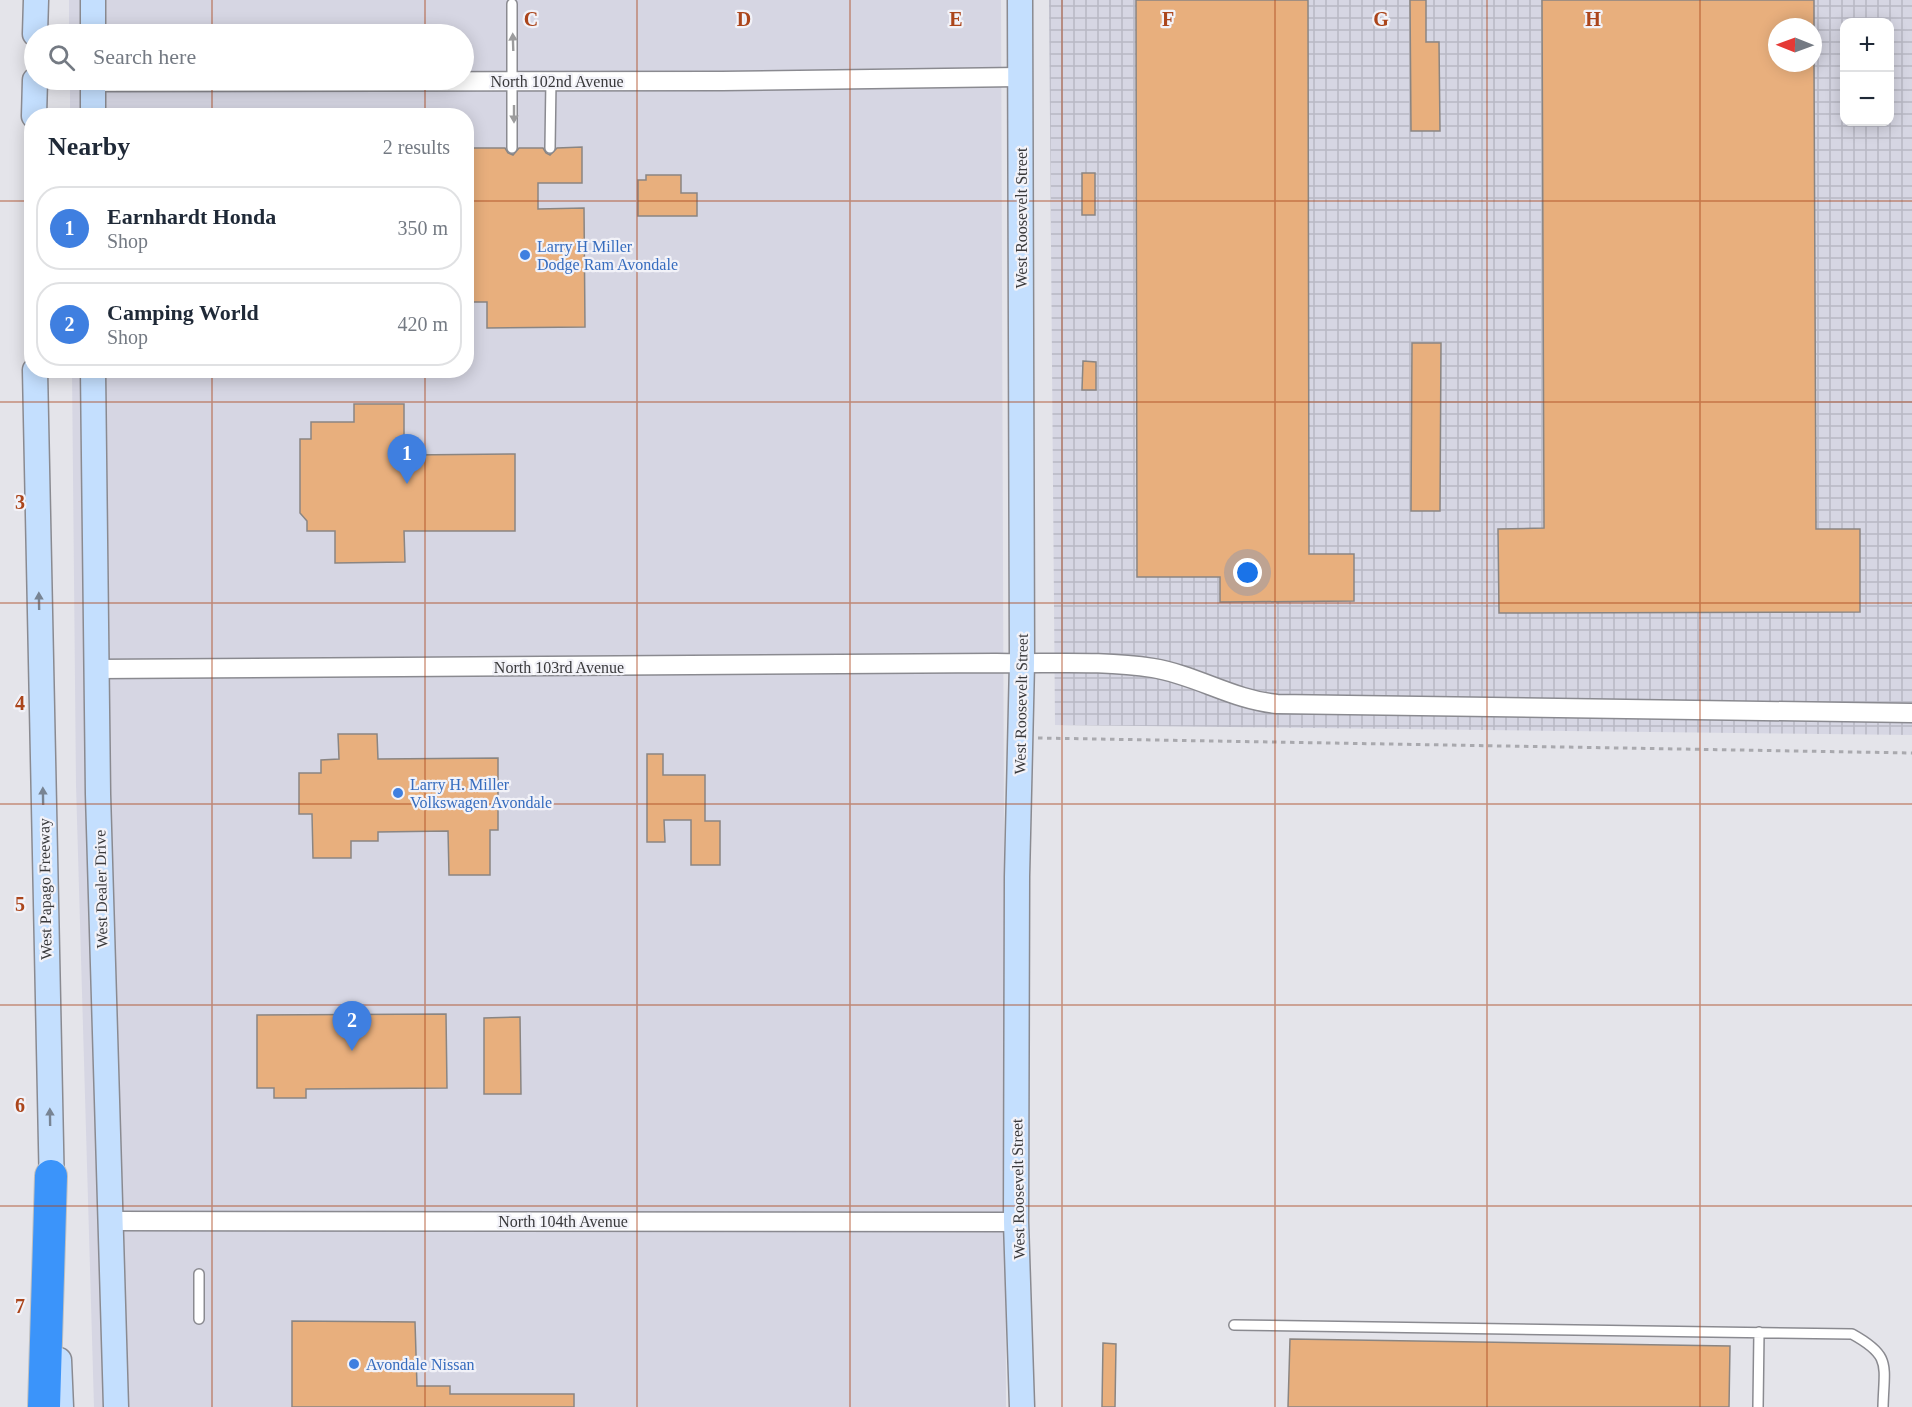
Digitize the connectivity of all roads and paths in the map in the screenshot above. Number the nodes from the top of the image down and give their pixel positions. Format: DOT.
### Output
graph roads {
  1 [pos="36,0"];
  2 [pos="93,0"];
  3 [pos="1020,0"];
  4 [pos="512,4"];
  5 [pos="36,24"];
  6 [pos="93,24"];
  7 [pos="1021,77"];
  8 [pos="474,80"];
  9 [pos="514,80"];
  10 [pos="551,80"];
  11 [pos="35,90"];
  12 [pos="93,90"];
  13 [pos="34,108"];
  14 [pos="93,108"];
  15 [pos="512,148"];
  16 [pos="550,148"];
  17 [pos="35,378"];
  18 [pos="93,378"];
  19 [pos="1022,663"];
  20 [pos="96,669"];
  21 [pos="1912,713"];
  22 [pos="1021,738"];
  23 [pos="1912,753"];
  24 [pos="51,1176"];
  25 [pos="110,1221"];
  26 [pos="1016,1222"];
  27 [pos="199,1274"];
  28 [pos="199,1319"];
  29 [pos="1234,1325"];
  30 [pos="1759,1332"];
  31 [pos="44,1407"];
  32 [pos="61,1407"];
  33 [pos="117,1407"];
  34 [pos="1022,1407"];
  35 [pos="1758,1407"];
  36 [pos="1883,1407"];
  1 -- 5 [label="street"];
  2 -- 6 [label="street"];
  3 -- 7 [label="street, West Roosevelt Street"];
  9 -- 4 [label="lane, one-way"];
  7 -- 10 [label="street, North 102nd Avenue"];
  7 -- 19 [label="street, West Roosevelt Street"];
  8 -- 9 [label="street, North 102nd Avenue"];
  9 -- 10 [label="street, North 102nd Avenue"];
  9 -- 15 [label="lane, one-way"];
  10 -- 16 [label="lane"];
  11 -- 13 [label="street"];
  12 -- 14 [label="street"];
  24 -- 17 [label="street, West Papago Freeway, one-way"];
  18 -- 20 [label="street, West Dealer Drive"];
  19 -- 20 [label="street, North 103rd Avenue"];
  19 -- 21 [label="street, North 103rd Avenue"];
  19 -- 22 [label="street, West Roosevelt Street"];
  20 -- 25 [label="street, West Dealer Drive"];
  22 -- 23 [label="path"];
  22 -- 26 [label="street, West Roosevelt Street"];
  24 -- 31 [label="highway"];
  24 -- 32 [label="street, West Papago Freeway"];
  25 -- 26 [label="street, North 104th Avenue"];
  25 -- 33 [label="street, West Dealer Drive"];
  26 -- 34 [label="street, West Roosevelt Street"];
  27 -- 28 [label="lane"];
  29 -- 30 [label="lane"];
  30 -- 35 [label="lane"];
  30 -- 36 [label="lane"];
}
